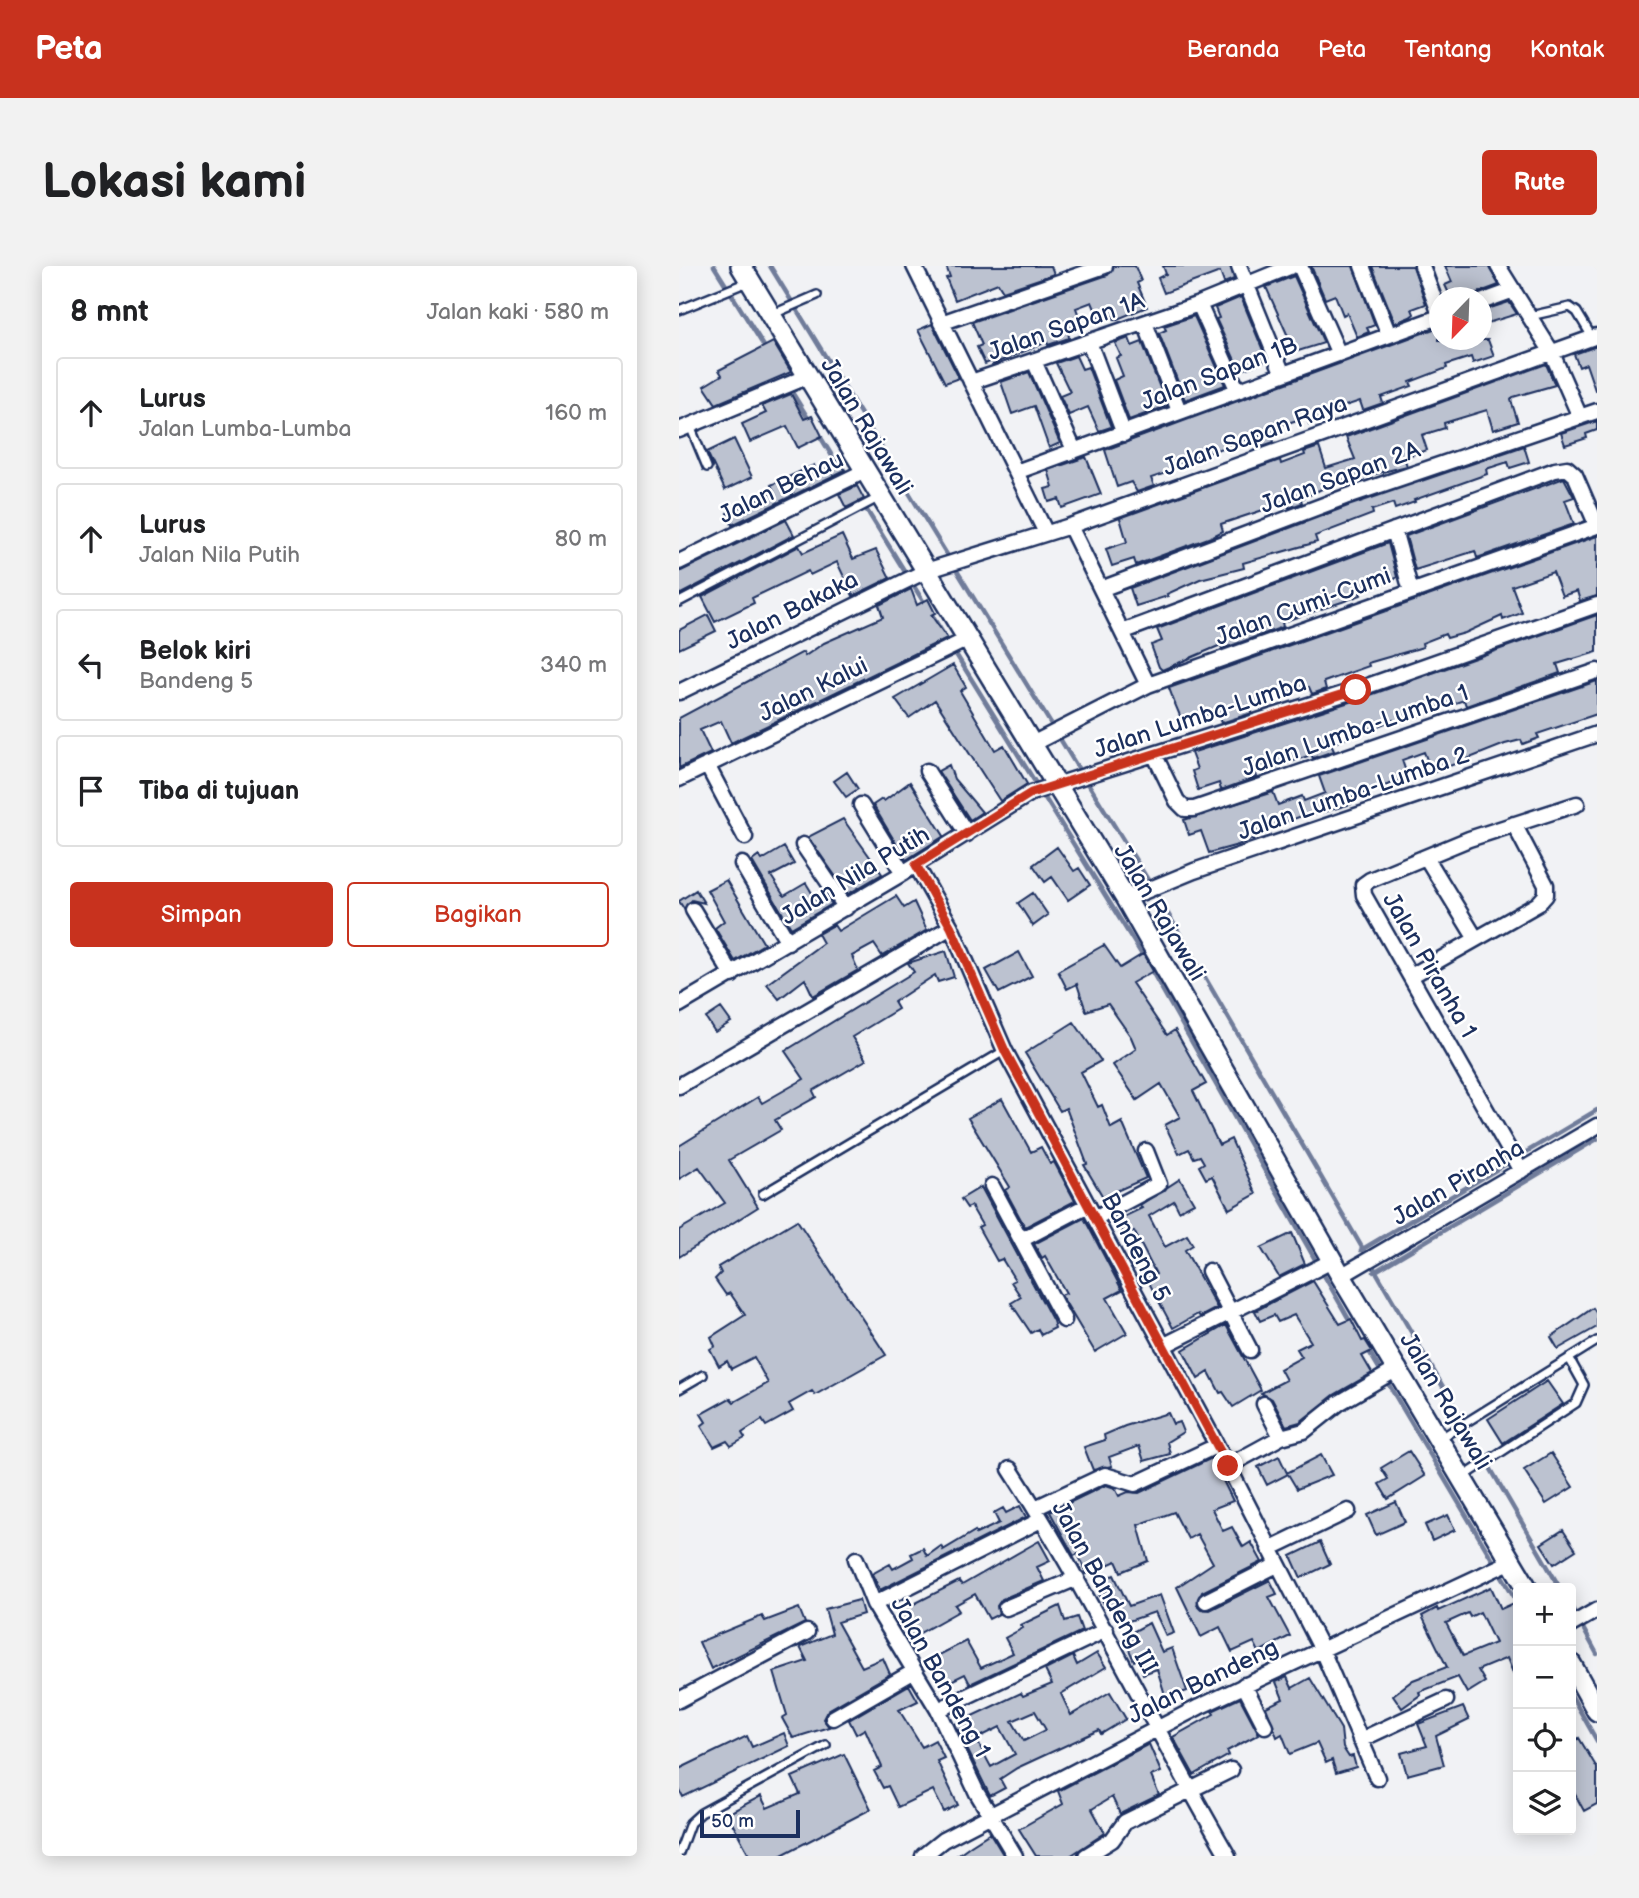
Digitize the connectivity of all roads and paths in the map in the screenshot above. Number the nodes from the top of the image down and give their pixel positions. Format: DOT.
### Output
graph roads {
  1 [pos="914,266"];
  2 [pos="1105,266"];
  3 [pos="1239,266"];
  4 [pos="1292,266"];
  5 [pos="1300,266"];
  6 [pos="1361,266"];
  7 [pos="1422,266"];
  8 [pos="1498,266"];
  9 [pos="745,273"];
  10 [pos="1245,286"];
  11 [pos="1430,287"];
  12 [pos="1514,290"];
  13 [pos="817,295"];
  14 [pos="1492,298"];
  15 [pos="1199,304"];
  16 [pos="679,310"];
  17 [pos="771,316"];
  18 [pos="1530,316"];
  19 [pos="1429,319"];
  20 [pos="941,323"];
  21 [pos="1145,323"];
  22 [pos="1389,335"];
  23 [pos="1595,336"];
  24 [pos="1089,342"];
  25 [pos="1551,351"];
  26 [pos="1338,352"];
  27 [pos="1034,361"];
  28 [pos="1282,372"];
  29 [pos="809,376"];
  30 [pos="971,382"];
  31 [pos="1237,389"];
  32 [pos="1179,411"];
  33 [pos="1597,411"];
  34 [pos="1580,417"];
  35 [pos="684,427"];
  36 [pos="1124,433"];
  37 [pos="1074,450"];
  38 [pos="707,467"];
  39 [pos="865,471"];
  40 [pos="1016,472"];
  41 [pos="881,496"];
  42 [pos="1070,526"];
  43 [pos="1597,526"];
  44 [pos="1394,530"];
  45 [pos="1046,533"];
  46 [pos="679,562"];
  47 [pos="926,571"];
  48 [pos="1101,589"];
  49 [pos="1411,591"];
  50 [pos="679,602"];
  51 [pos="1597,605"];
  52 [pos="1122,632"];
  53 [pos="967,640"];
  54 [pos="1597,671"];
  55 [pos="1148,685"];
  56 [pos="679,692"];
  57 [pos="1597,734"];
  58 [pos="1030,745"];
  59 [pos="1155,756"];
  60 [pos="707,765"];
  61 [pos="927,771"];
  62 [pos="679,779"];
  63 [pos="1054,784"];
  64 [pos="1577,804"];
  65 [pos="861,805"];
  66 [pos="1514,824"];
  67 [pos="967,834"];
  68 [pos="745,837"];
  69 [pos="803,845"];
  70 [pos="1426,857"];
  71 [pos="741,864"];
  72 [pos="916,865"];
  73 [pos="903,873"];
  74 [pos="1126,899"];
  75 [pos="846,908"];
  76 [pos="693,910"];
  77 [pos="951,927"];
  78 [pos="1476,939"];
  79 [pos="787,942"];
  80 [pos="731,975"];
  81 [pos="1411,976"];
  82 [pos="679,1005"];
  83 [pos="1005,1051"];
  84 [pos="679,1086"];
  85 [pos="1597,1126"];
  86 [pos="1146,1151"];
  87 [pos="1521,1171"];
  88 [pos="992,1186"];
  89 [pos="764,1194"];
  90 [pos="1091,1211"];
  91 [pos="1021,1240"];
  92 [pos="1337,1268"];
  93 [pos="1209,1271"];
  94 [pos="1231,1314"];
  95 [pos="1064,1320"];
  96 [pos="1597,1340"];
  97 [pos="1163,1346"];
  98 [pos="1250,1350"];
  99 [pos="1569,1358"];
  100 [pos="1399,1368"];
  101 [pos="703,1375"];
  102 [pos="679,1390"];
  103 [pos="1264,1404"];
  104 [pos="1281,1437"];
  105 [pos="1440,1438"];
  106 [pos="1216,1446"];
  107 [pos="1228,1466"];
  108 [pos="1010,1469"];
  109 [pos="1463,1477"];
  110 [pos="1348,1511"];
  111 [pos="1038,1514"];
  112 [pos="1269,1549"];
  113 [pos="856,1559"];
  114 [pos="1511,1561"];
  115 [pos="1277,1565"];
  116 [pos="1077,1578"];
  117 [pos="1524,1583"];
  118 [pos="1206,1601"];
  119 [pos="874,1604"];
  120 [pos="1006,1608"];
  121 [pos="1597,1610"];
  122 [pos="1576,1622"];
  123 [pos="1106,1630"];
  124 [pos="807,1632"];
  125 [pos="1321,1648"];
  126 [pos="913,1672"];
  127 [pos="1576,1673"];
  128 [pos="1244,1685"];
  129 [pos="679,1700"];
  130 [pos="1446,1700"];
  131 [pos="938,1710"];
  132 [pos="1597,1710"];
  133 [pos="833,1718"];
  134 [pos="1265,1726"];
  135 [pos="1156,1729"];
  136 [pos="1360,1740"];
  137 [pos="826,1745"];
  138 [pos="1231,1770"];
  139 [pos="1377,1779"];
  140 [pos="1191,1788"];
  141 [pos="990,1815"];
  142 [pos="679,1853"];
  143 [pos="923,1856"];
  144 [pos="1015,1856"];
  145 [pos="1086,1856"];
  146 [pos="1228,1856"];
  1 -- 20 [label="street"];
  2 -- 20 [label="street"];
  3 -- 10 [label="street"];
  4 -- 10 [label="street, Jalan Sapan 1A"];
  5 -- 26 [label="street"];
  6 -- 22 [label="street"];
  7 -- 11 [label="street"];
  8 -- 12 [label="street"];
  9 -- 16 [label="lane"];
  9 -- 17 [label="main road, Jalan Rajawali"];
  10 -- 15 [label="street, Jalan Sapan 1A"];
  10 -- 28 [label="street"];
  12 -- 14 [label="street"];
  12 -- 18 [label="street"];
  13 -- 17 [label="lane"];
  15 -- 21 [label="street, Jalan Sapan 1A"];
  15 -- 31 [label="street"];
  17 -- 29 [label="main road, Jalan Rajawali"];
  18 -- 23 [label="lane"];
  18 -- 25 [label="street"];
  19 -- 22 [label="street, Jalan Sapan 1B"];
  20 -- 30 [label="street"];
  21 -- 24 [label="street, Jalan Sapan 1A"];
  21 -- 32 [label="street"];
  22 -- 26 [label="street, Jalan Sapan 1B"];
  23 -- 25 [label="street, Jalan Sapan Raya"];
  24 -- 27 [label="street, Jalan Sapan 1A"];
  24 -- 36 [label="street"];
  25 -- 34 [label="street"];
  25 -- 42 [label="street, Jalan Sapan Raya"];
  26 -- 28 [label="street, Jalan Sapan 1B"];
  27 -- 30 [label="street, Jalan Sapan 1A"];
  27 -- 37 [label="street"];
  28 -- 31 [label="street, Jalan Sapan 1B"];
  29 -- 35 [label="street"];
  29 -- 39 [label="main road, Jalan Rajawali"];
  30 -- 40 [label="street"];
  31 -- 32 [label="street, Jalan Sapan 1B"];
  32 -- 36 [label="street, Jalan Sapan 1B"];
  33 -- 34 [label="street, Jalan Sapan 2A"];
  34 -- 48 [label="street, Jalan Sapan 2A"];
  35 -- 38 [label="lane"];
  36 -- 37 [label="street, Jalan Sapan 1B"];
  37 -- 40 [label="street, Jalan Sapan 1B"];
  39 -- 41 [label="main road, Jalan Rajawali"];
  39 -- 46 [label="street, Jalan Behau"];
  40 -- 45 [label="street"];
  41 -- 47 [label="main road, Jalan Rajawali"];
  41 -- 50 [label="lane"];
  42 -- 45 [label="street, Jalan Sapan Raya"];
  42 -- 48 [label="street"];
  43 -- 44 [label="street"];
  43 -- 49 [label="street, Jalan Cumi-Cumi"];
  44 -- 49 [label="street"];
  44 -- 52 [label="street"];
  45 -- 47 [label="street, Jalan Sapan Raya"];
  47 -- 53 [label="main road, Jalan Rajawali"];
  47 -- 56 [label="street, Jalan Bakaka"];
  48 -- 52 [label="street"];
  49 -- 55 [label="street, Jalan Cumi-Cumi"];
  51 -- 59 [label="street, Jalan Lumba-Lumba"];
  52 -- 55 [label="street"];
  53 -- 58 [label="main road, Jalan Rajawali"];
  53 -- 60 [label="street, Jalan Kalui"];
  54 -- 59 [label="street, Jalan Lumba-Lumba 1"];
  55 -- 58 [label="street, Jalan Cumi-Cumi"];
  57 -- 74 [label="street, Jalan Lumba-Lumba 2"];
  58 -- 63 [label="main road, Jalan Rajawali"];
  59 -- 63 [label="street, Jalan Lumba-Lumba"];
  60 -- 62 [label="street, Jalan Kalui"];
  60 -- 68 [label="street"];
  61 -- 67 [label="street"];
  63 -- 67 [label="street, Jalan Nila Putih"];
  63 -- 74 [label="main road, Jalan Rajawali"];
  64 -- 66 [label="street, Jalan Piranha 1"];
  65 -- 73 [label="street"];
  66 -- 70 [label="street, Jalan Piranha 1"];
  66 -- 78 [label="street"];
  67 -- 72 [label="street, Jalan Nila Putih"];
  69 -- 75 [label="street"];
  70 -- 78 [label="street"];
  70 -- 81 [label="street, Jalan Piranha 1"];
  71 -- 79 [label="street"];
  72 -- 73 [label="street, Jalan Nila Putih"];
  72 -- 77 [label="street, Bandeng 5"];
  73 -- 75 [label="street, Jalan Nila Putih"];
  74 -- 92 [label="main road, Jalan Rajawali"];
  75 -- 79 [label="street, Jalan Nila Putih"];
  76 -- 80 [label="street"];
  77 -- 83 [label="street, Bandeng 5"];
  77 -- 84 [label="street"];
  78 -- 81 [label="street"];
  79 -- 80 [label="street, Jalan Nila Putih"];
  80 -- 82 [label="street, Jalan Nila Putih"];
  81 -- 87 [label="street, Jalan Piranha 1"];
  83 -- 89 [label="lane"];
  83 -- 90 [label="street, Bandeng 5"];
  85 -- 87 [label="street, Jalan Piranha"];
  86 -- 90 [label="street"];
  87 -- 92 [label="street, Jalan Piranha"];
  88 -- 91 [label="street"];
  90 -- 91 [label="street"];
  90 -- 97 [label="street, Bandeng 5"];
  91 -- 95 [label="street"];
  92 -- 94 [label="street, Jalan Piranha"];
  92 -- 100 [label="main road, Jalan Rajawali"];
  93 -- 94 [label="street"];
  94 -- 97 [label="street, Jalan Piranha"];
  94 -- 98 [label="street"];
  96 -- 99 [label="lane"];
  97 -- 106 [label="street, Bandeng 5"];
  99 -- 105 [label="lane"];
  99 -- 109 [label="lane"];
  100 -- 104 [label="street"];
  100 -- 105 [label="main road, Jalan Rajawali"];
  101 -- 102 [label="lane"];
  103 -- 104 [label="street"];
  104 -- 107 [label="street"];
  105 -- 109 [label="main road, Jalan Rajawali"];
  106 -- 107 [label="street, Bandeng 5"];
  106 -- 111 [label="street"];
  107 -- 112 [label="street, Bandeng 5"];
  108 -- 111 [label="street, Jalan Bandeng III"];
  109 -- 114 [label="main road, Jalan Rajawali"];
  110 -- 112 [label="street"];
  111 -- 116 [label="street, Jalan Bandeng III"];
  111 -- 119 [label="street"];
  112 -- 115 [label="street, Bandeng 5"];
  113 -- 119 [label="street, Jalan Bandeng 1"];
  114 -- 117 [label="main road, Jalan Rajawali"];
  114 -- 125 [label="street, Jalan Bandeng"];
  115 -- 118 [label="street"];
  115 -- 125 [label="street, Bandeng 5"];
  116 -- 120 [label="street"];
  116 -- 123 [label="street, Jalan Bandeng III"];
  119 -- 126 [label="street, Jalan Bandeng 1"];
  121 -- 122 [label="street"];
  123 -- 131 [label="street"];
  123 -- 135 [label="street, Jalan Bandeng III"];
  124 -- 129 [label="street"];
  125 -- 128 [label="street, Jalan Bandeng"];
  125 -- 136 [label="street, Bandeng 5"];
  126 -- 131 [label="street, Jalan Bandeng 1"];
  126 -- 133 [label="street"];
  127 -- 132 [label="main road"];
  128 -- 134 [label="street"];
  128 -- 135 [label="street, Jalan Bandeng"];
  130 -- 136 [label="street"];
  131 -- 141 [label="street, Jalan Bandeng 1"];
  135 -- 140 [label="street, Jalan Bandeng III"];
  135 -- 141 [label="street, Jalan Bandeng"];
  136 -- 139 [label="street, Bandeng 5"];
  137 -- 142 [label="lane"];
  138 -- 140 [label="street"];
  140 -- 145 [label="street"];
  140 -- 146 [label="street, Jalan Bandeng III"];
  141 -- 143 [label="street, Jalan Bandeng"];
  141 -- 144 [label="street, Jalan Bandeng 1"];
}
